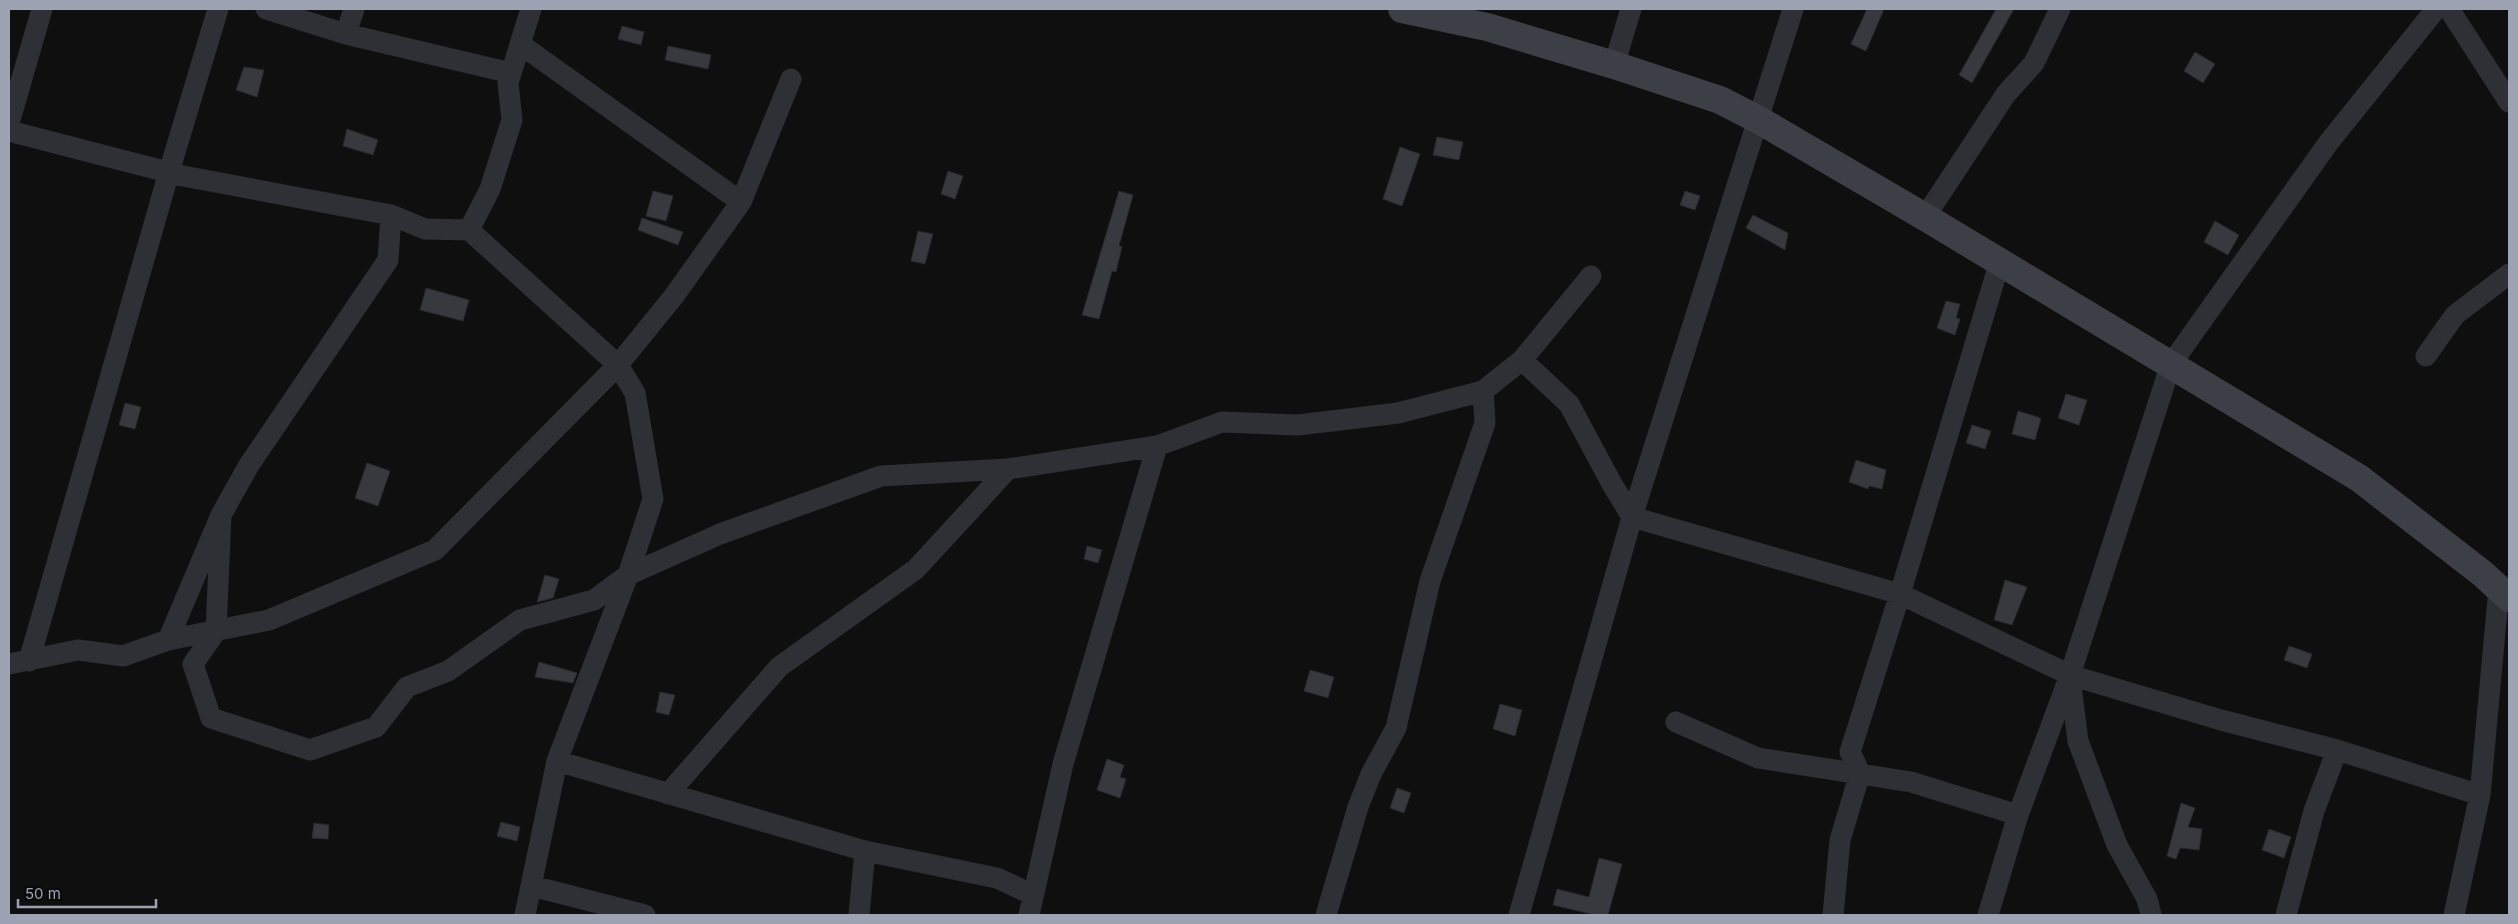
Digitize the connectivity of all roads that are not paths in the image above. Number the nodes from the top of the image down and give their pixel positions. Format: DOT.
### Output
graph roads {
  1 [pos="42,9"];
  2 [pos="218,9"];
  3 [pos="266,9"];
  4 [pos="354,9"];
  5 [pos="531,9"];
  6 [pos="1402,9"];
  7 [pos="1631,9"];
  8 [pos="1793,9"];
  9 [pos="2060,9"];
  10 [pos="2436,9"];
  11 [pos="2449,9"];
  12 [pos="346,34"];
  13 [pos="520,44"];
  14 [pos="1614,65"];
  15 [pos="511,73"];
  16 [pos="791,79"];
  17 [pos="2509,102"];
  18 [pos="1759,120"];
  19 [pos="9,123"];
  20 [pos="9,131"];
  21 [pos="169,172"];
  22 [pos="741,202"];
  23 [pos="391,216"];
  24 [pos="1925,217"];
  25 [pos="469,230"];
  26 [pos="2000,262"];
  27 [pos="2509,274"];
  28 [pos="1591,276"];
  29 [pos="2426,356"];
  30 [pos="1522,360"];
  31 [pos="618,364"];
  32 [pos="2171,364"];
  33 [pos="1483,391"];
  34 [pos="1157,446"];
  35 [pos="1008,469"];
  36 [pos="221,515"];
  37 [pos="1632,517"];
  38 [pos="628,575"];
  39 [pos="2504,593"];
  40 [pos="1900,594"];
  41 [pos="216,631"];
  42 [pos="168,640"];
  43 [pos="19,662"];
  44 [pos="2070,675"];
  45 [pos="1676,722"];
  46 [pos="2337,750"];
  47 [pos="557,761"];
  48 [pos="1860,773"];
  49 [pos="668,794"];
  50 [pos="2480,795"];
  51 [pos="2018,815"];
  52 [pos="865,851"];
  53 [pos="532,886"];
  54 [pos="1031,905"];
  55 [pos="525,915"];
  56 [pos="646,915"];
  57 [pos="859,915"];
  58 [pos="1326,915"];
  59 [pos="1518,915"];
  60 [pos="1833,915"];
  61 [pos="1988,915"];
  62 [pos="2151,915"];
  63 [pos="2286,915"];
  64 [pos="2454,915"];
  1 -- 19 [label="street"];
  2 -- 21 [label="street"];
  3 -- 12 [label="street"];
  4 -- 12 [label="street"];
  5 -- 13 [label="street"];
  6 -- 14 [label="main road"];
  7 -- 14 [label="street"];
  8 -- 18 [label="street"];
  9 -- 24 [label="street"];
  10 -- 32 [label="street"];
  11 -- 17 [label="street"];
  12 -- 15 [label="street"];
  13 -- 15 [label="street"];
  13 -- 22 [label="street"];
  14 -- 18 [label="main road"];
  15 -- 25 [label="street"];
  16 -- 22 [label="street"];
  18 -- 24 [label="main road"];
  18 -- 37 [label="street"];
  20 -- 21 [label="street"];
  21 -- 23 [label="street"];
  21 -- 43 [label="street"];
  22 -- 31 [label="street"];
  23 -- 25 [label="street"];
  23 -- 36 [label="street"];
  24 -- 26 [label="main road"];
  25 -- 31 [label="street"];
  26 -- 32 [label="main road"];
  26 -- 40 [label="street"];
  27 -- 29 [label="street"];
  28 -- 30 [label="street"];
  30 -- 33 [label="street"];
  30 -- 37 [label="street"];
  31 -- 38 [label="street"];
  31 -- 41 [label="street"];
  32 -- 39 [label="main road"];
  32 -- 44 [label="street"];
  33 -- 34 [label="street"];
  33 -- 58 [label="street"];
  34 -- 35 [label="street"];
  34 -- 54 [label="street"];
  35 -- 38 [label="street"];
  35 -- 49 [label="street"];
  36 -- 41 [label="street"];
  36 -- 42 [label="street"];
  37 -- 40 [label="street"];
  37 -- 59 [label="street"];
  38 -- 41 [label="street"];
  38 -- 47 [label="street"];
  39 -- 50 [label="street"];
  40 -- 44 [label="street"];
  40 -- 48 [label="street"];
  41 -- 42 [label="street"];
  42 -- 43 [label="street"];
  44 -- 46 [label="street"];
  44 -- 51 [label="street"];
  44 -- 62 [label="street"];
  45 -- 48 [label="street"];
  46 -- 50 [label="street"];
  46 -- 63 [label="street"];
  47 -- 49 [label="street"];
  47 -- 53 [label="street"];
  48 -- 51 [label="street"];
  48 -- 60 [label="street"];
  49 -- 52 [label="street"];
  50 -- 64 [label="street"];
  51 -- 61 [label="street"];
  52 -- 54 [label="street"];
  52 -- 57 [label="street"];
  53 -- 55 [label="street"];
  53 -- 56 [label="street"];
}
